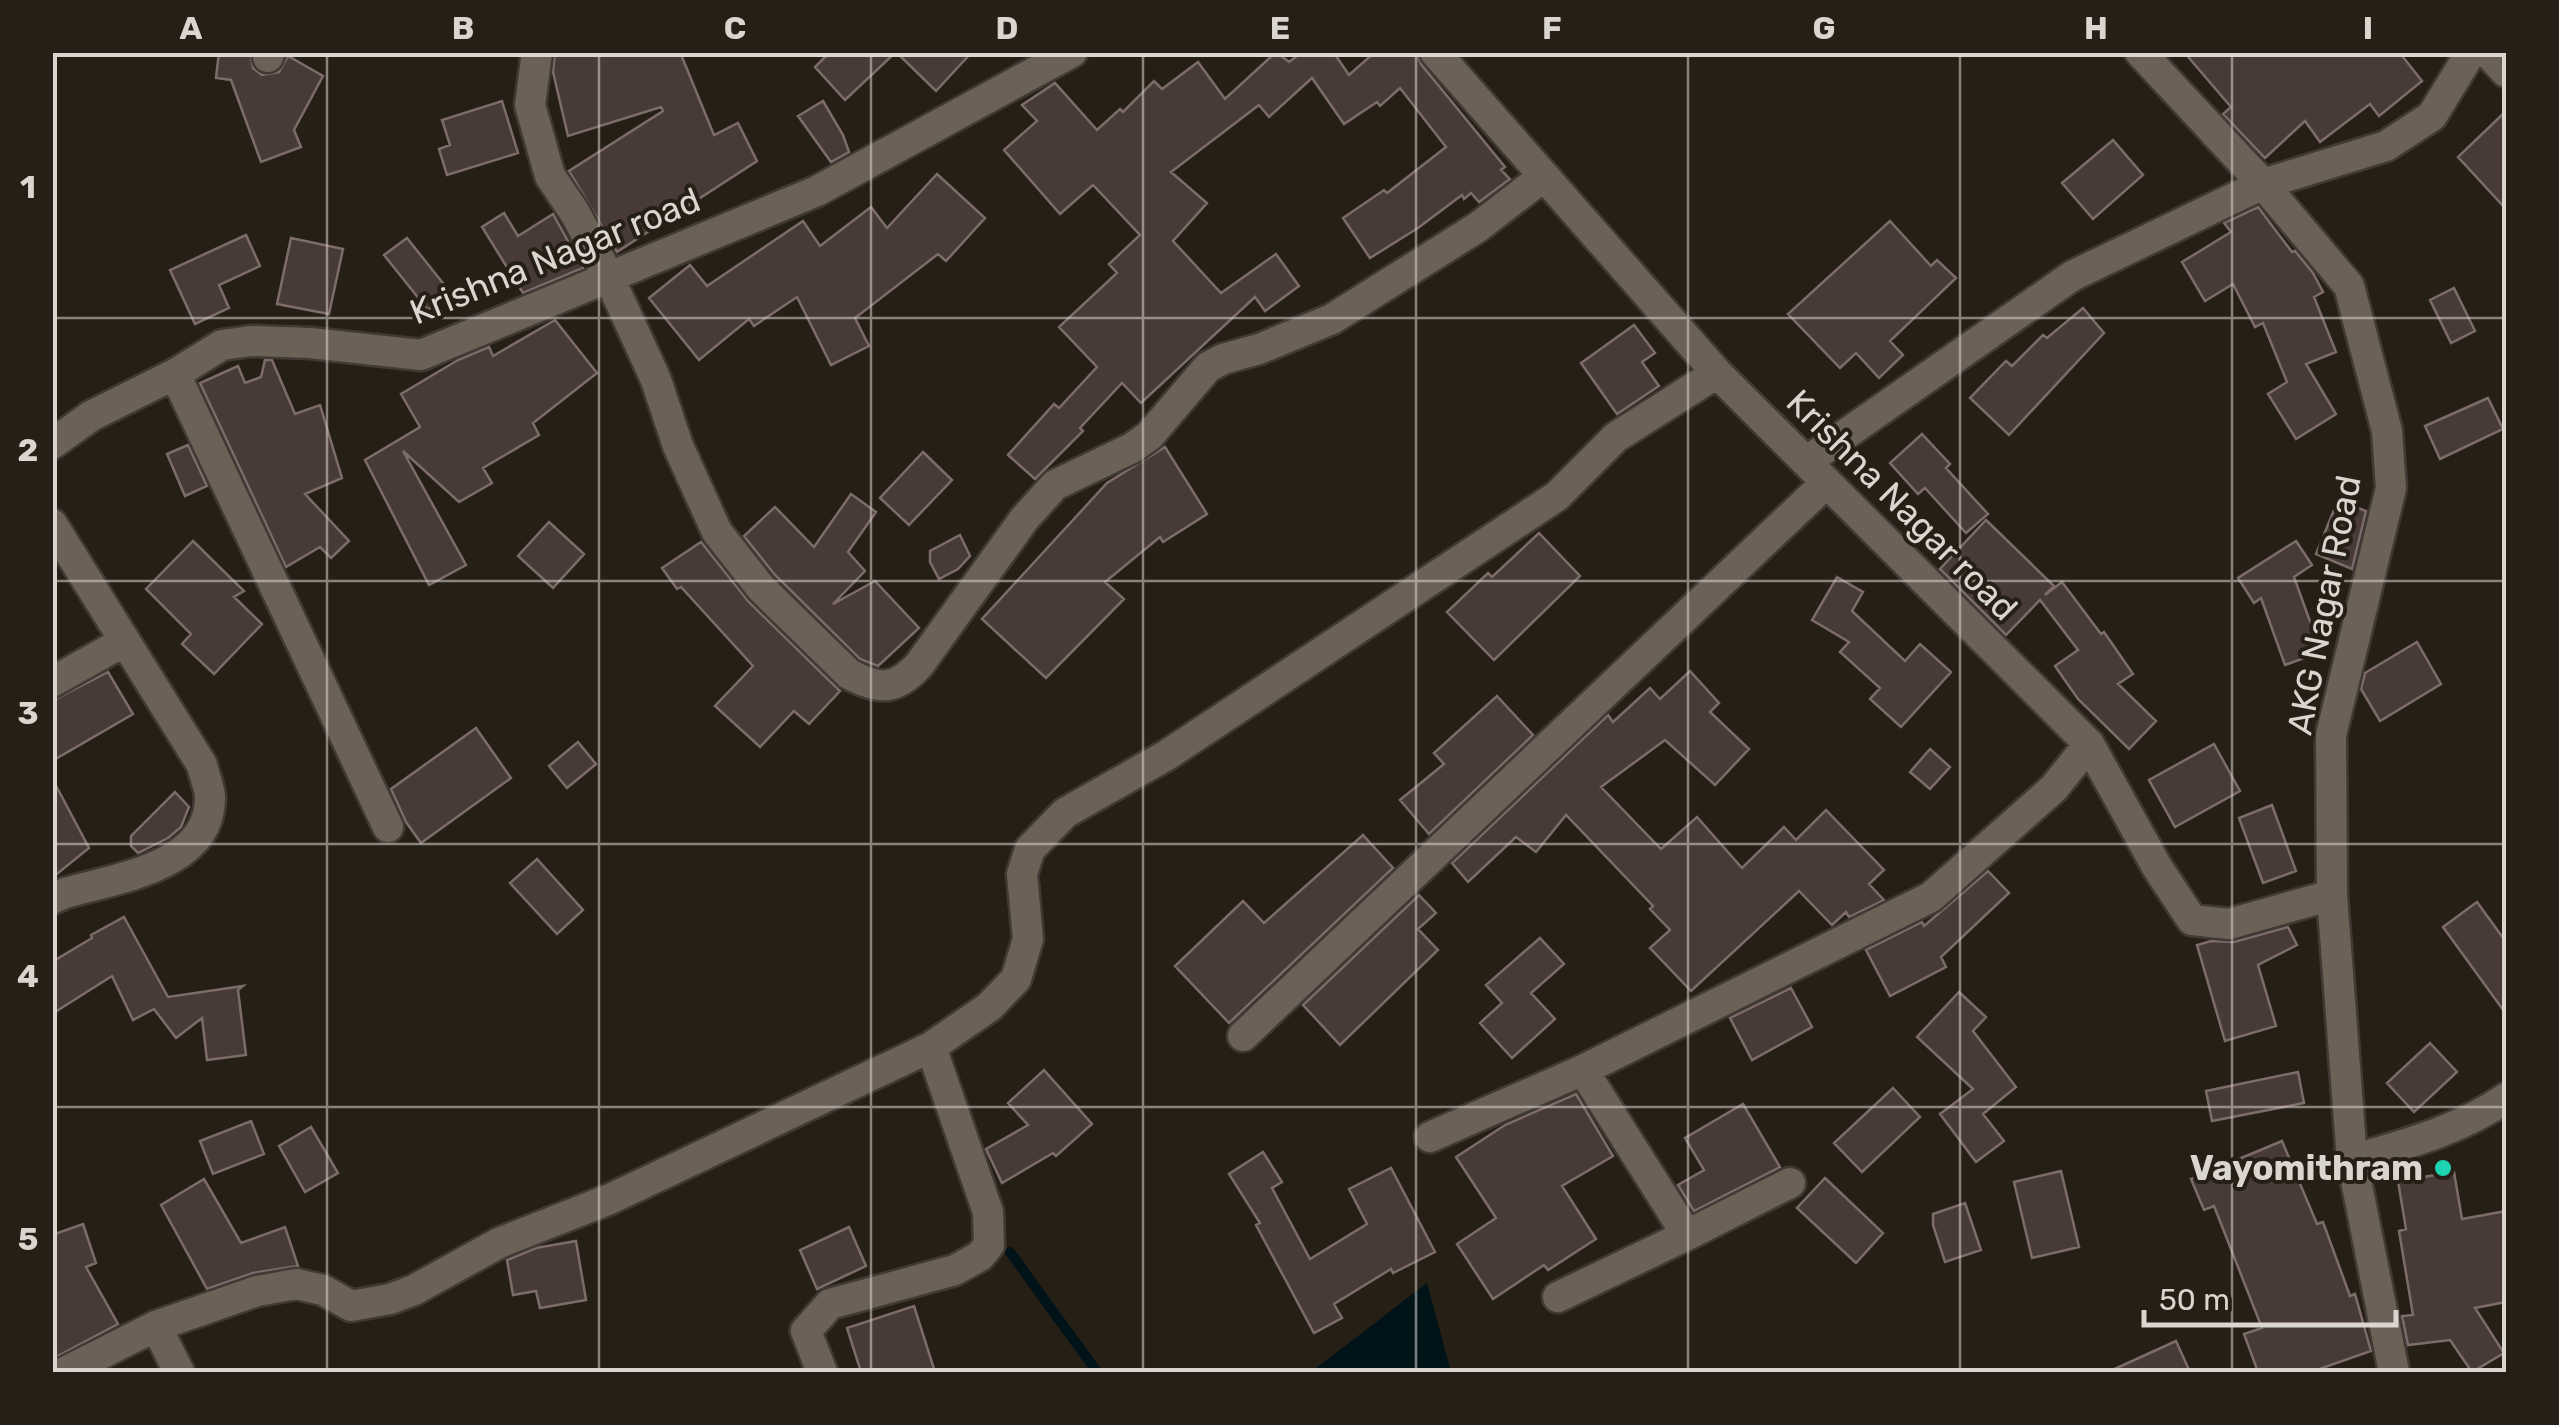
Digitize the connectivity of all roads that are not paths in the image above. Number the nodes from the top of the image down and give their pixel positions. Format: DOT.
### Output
graph roads {
  1 [pos="537,52"];
  2 [pos="1072,52"];
  3 [pos="1436,52"];
  4 [pos="2140,52"];
  5 [pos="2470,52"];
  6 [pos="2487,52"];
  7 [pos="2506,72"];
  8 [pos="1544,176"];
  9 [pos="2263,184"];
  10 [pos="608,275"];
  11 [pos="1717,373"];
  12 [pos="175,374"];
  13 [pos="52,444"];
  14 [pos="1815,473"];
  15 [pos="52,524"];
  16 [pos="125,641"];
  17 [pos="52,682"];
  18 [pos="2089,744"];
  19 [pos="388,827"];
  20 [pos="2332,895"];
  21 [pos="52,899"];
  22 [pos="1243,1036"];
  23 [pos="931,1048"];
  24 [pos="1583,1070"];
  25 [pos="2506,1098"];
  26 [pos="1430,1137"];
  27 [pos="2352,1160"];
  28 [pos="1790,1183"];
  29 [pos="1687,1235"];
  30 [pos="1558,1297"];
  31 [pos="156,1326"];
  32 [pos="2383,1370"];
  33 [pos="65,1372"];
  34 [pos="179,1372"];
  35 [pos="822,1372"];
  1 -- 10 [label="street"];
  2 -- 10 [label="street, Krishna Nagar road"];
  3 -- 8 [label="street, Krishna Nagar road"];
  4 -- 9 [label="street, AKG Nagar Road"];
  5 -- 9 [label="street"];
  6 -- 7 [label="street"];
  8 -- 10 [label="street"];
  8 -- 11 [label="street, Krishna Nagar road"];
  9 -- 14 [label="street"];
  9 -- 20 [label="street, AKG Nagar Road"];
  10 -- 12 [label="street, Krishna Nagar road"];
  11 -- 14 [label="street, Krishna Nagar road"];
  11 -- 23 [label="street"];
  12 -- 13 [label="street, Krishna Nagar road"];
  12 -- 19 [label="street"];
  14 -- 18 [label="street, Krishna Nagar road"];
  14 -- 22 [label="street"];
  15 -- 16 [label="street"];
  16 -- 17 [label="street"];
  16 -- 21 [label="street"];
  18 -- 20 [label="street, Krishna Nagar road"];
  18 -- 24 [label="street"];
  20 -- 27 [label="street, AKG Nagar Road"];
  23 -- 31 [label="street"];
  23 -- 35 [label="street"];
  24 -- 26 [label="street"];
  24 -- 29 [label="street"];
  25 -- 27 [label="street"];
  27 -- 32 [label="street, AKG Nagar Road"];
  28 -- 29 [label="street"];
  29 -- 30 [label="street"];
  31 -- 33 [label="street"];
  31 -- 34 [label="street"];
}
